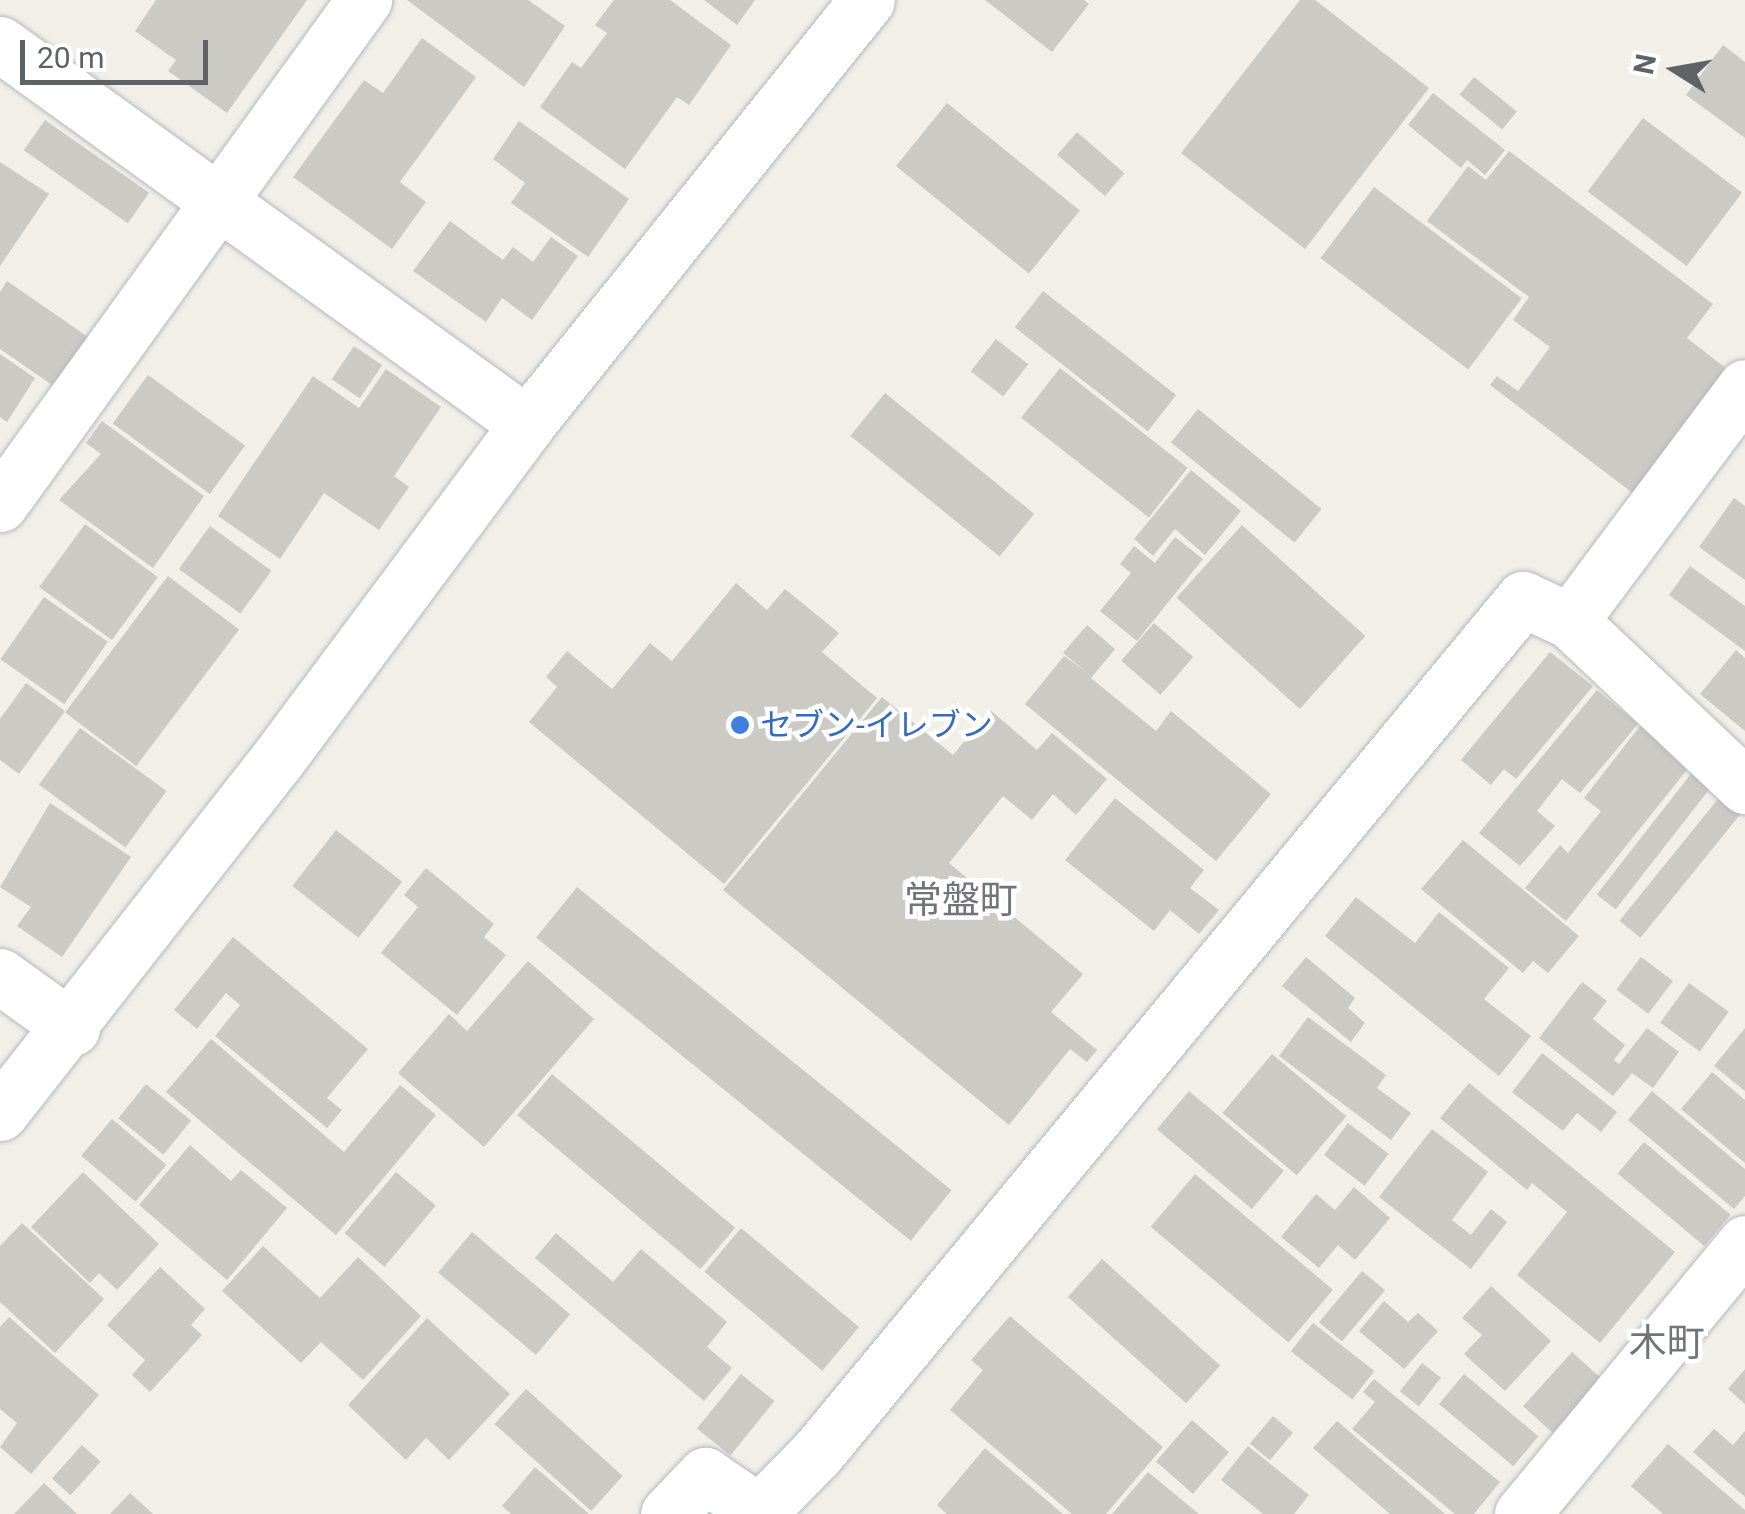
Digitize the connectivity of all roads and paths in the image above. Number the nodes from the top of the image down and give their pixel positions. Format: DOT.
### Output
graph roads {
  1 [pos="364,0"];
  2 [pos="867,0"];
  3 [pos="0,44"];
  4 [pos="220,202"];
  5 [pos="1745,386"];
  6 [pos="526,424"];
  7 [pos="0,504"];
  8 [pos="1547,610"];
  9 [pos="1745,786"];
  10 [pos="0,976"];
  11 [pos="72,1028"];
  12 [pos="0,1112"];
  13 [pos="1745,1243"];
  14 [pos="668,1514"];
  15 [pos="1522,1514"];
  1 -- 4 [label="street"];
  2 -- 6 [label="street"];
  3 -- 4 [label="street"];
  4 -- 6 [label="street"];
  4 -- 7 [label="street"];
  5 -- 8 [label="street"];
  6 -- 11 [label="street"];
  8 -- 9 [label="street"];
  8 -- 14 [label="street"];
  10 -- 11 [label="street"];
  11 -- 12 [label="street"];
  13 -- 15 [label="street"];
}
